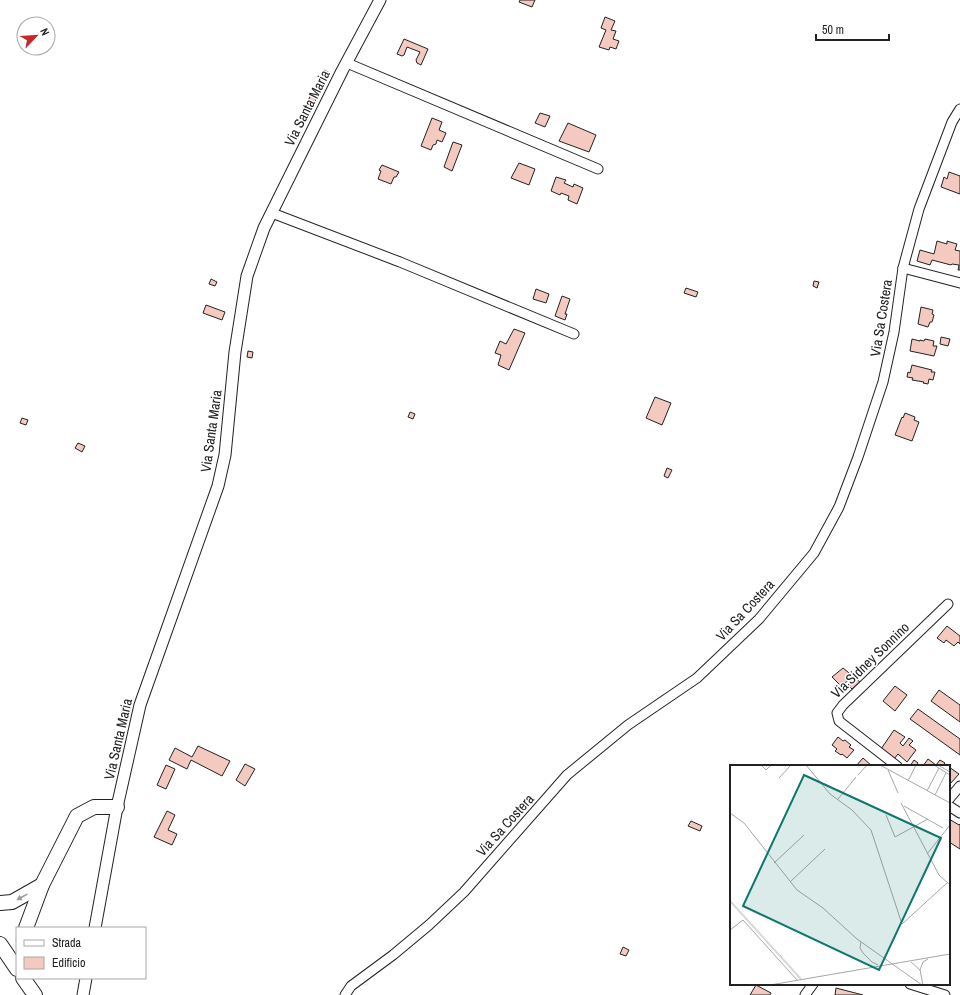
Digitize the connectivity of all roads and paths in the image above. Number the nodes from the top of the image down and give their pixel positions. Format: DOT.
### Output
graph roads {
  1 [pos="380,0"];
  2 [pos="347,63"];
  3 [pos="960,109"];
  4 [pos="598,169"];
  5 [pos="272,212"];
  6 [pos="903,268"];
  7 [pos="960,283"];
  8 [pos="574,334"];
  9 [pos="948,604"];
  10 [pos="896,765"];
  11 [pos="960,786"];
  12 [pos="950,798"];
  13 [pos="117,807"];
  14 [pos="950,807"];
  15 [pos="960,813"];
  16 [pos="42,885"];
  17 [pos="0,903"];
  18 [pos="26,927"];
  19 [pos="96,927"];
  20 [pos="0,944"];
  21 [pos="16,968"];
  22 [pos="24,979"];
  23 [pos="34,979"];
  24 [pos="86,979"];
  25 [pos="812,985"];
  26 [pos="913,985"];
  27 [pos="35,995"];
  28 [pos="43,995"];
  29 [pos="83,995"];
  30 [pos="345,995"];
  31 [pos="805,995"];
  32 [pos="945,995"];
  1 -- 2 [label="street, Via Santa Maria"];
  2 -- 4 [label="street"];
  2 -- 5 [label="street, Via Santa Maria"];
  3 -- 6 [label="street, Via Sa Costera"];
  5 -- 8 [label="street"];
  5 -- 13 [label="street, Via Santa Maria"];
  6 -- 7 [label="street"];
  6 -- 30 [label="street, Via Sa Costera"];
  9 -- 10 [label="street, Via Sidney Sonnino"];
  11 -- 12 [label="street"];
  13 -- 16 [label="main road"];
  13 -- 19 [label="street, Via Santa Maria"];
  14 -- 15 [label="street"];
  16 -- 17 [label="main road, one-way"];
  16 -- 18 [label="main road"];
  20 -- 21 [label="main road"];
  22 -- 27 [label="main road"];
  23 -- 28 [label="main road"];
  24 -- 29 [label="street"];
  25 -- 31 [label="street"];
  26 -- 32 [label="street"];
}
